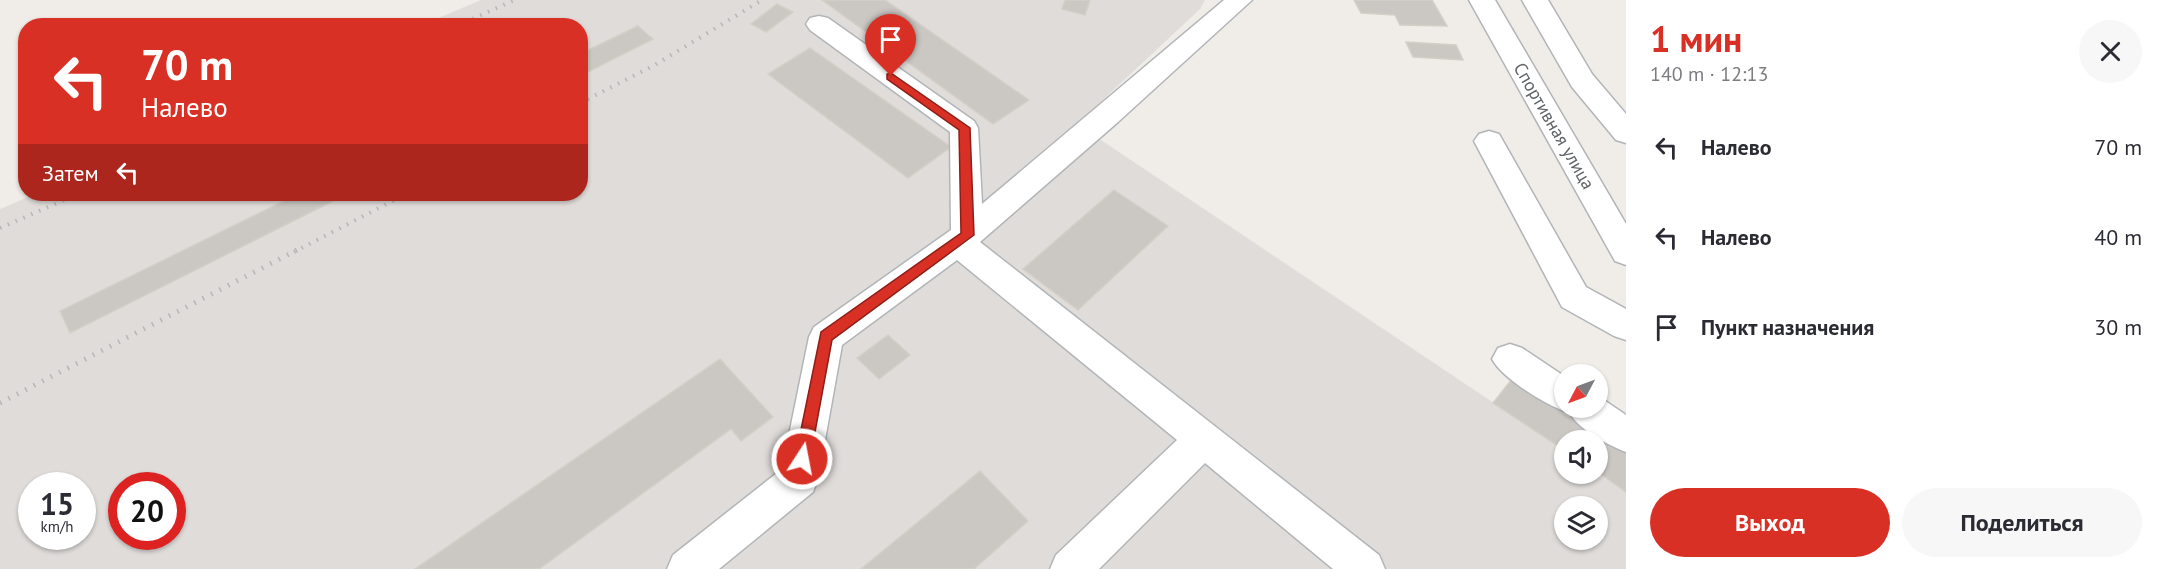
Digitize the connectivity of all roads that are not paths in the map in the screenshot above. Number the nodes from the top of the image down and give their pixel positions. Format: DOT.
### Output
graph roads {
  1 [pos="1239,0"];
  2 [pos="1482,0"];
  3 [pos="1534,0"];
  4 [pos="819,24"];
  5 [pos="1626,133"];
  6 [pos="1489,141"];
  7 [pos="963,238"];
  8 [pos="1626,252"];
  9 [pos="1626,326"];
  10 [pos="1509,359"];
  11 [pos="1554,388"];
  12 [pos="1600,418"];
  13 [pos="1626,435"];
  14 [pos="1203,441"];
  15 [pos="687,569"];
  16 [pos="1070,569"];
  17 [pos="1365,569"];
  1 -- 7 [label="street"];
  2 -- 8 [label="street, Спортивная улица"];
  3 -- 5 [label="street"];
  4 -- 7 [label="street"];
  6 -- 9 [label="street"];
  7 -- 14 [label="street"];
  7 -- 15 [label="street"];
  10 -- 11 [label="street"];
  12 -- 13 [label="street"];
  14 -- 16 [label="street"];
  14 -- 17 [label="street"];
}
